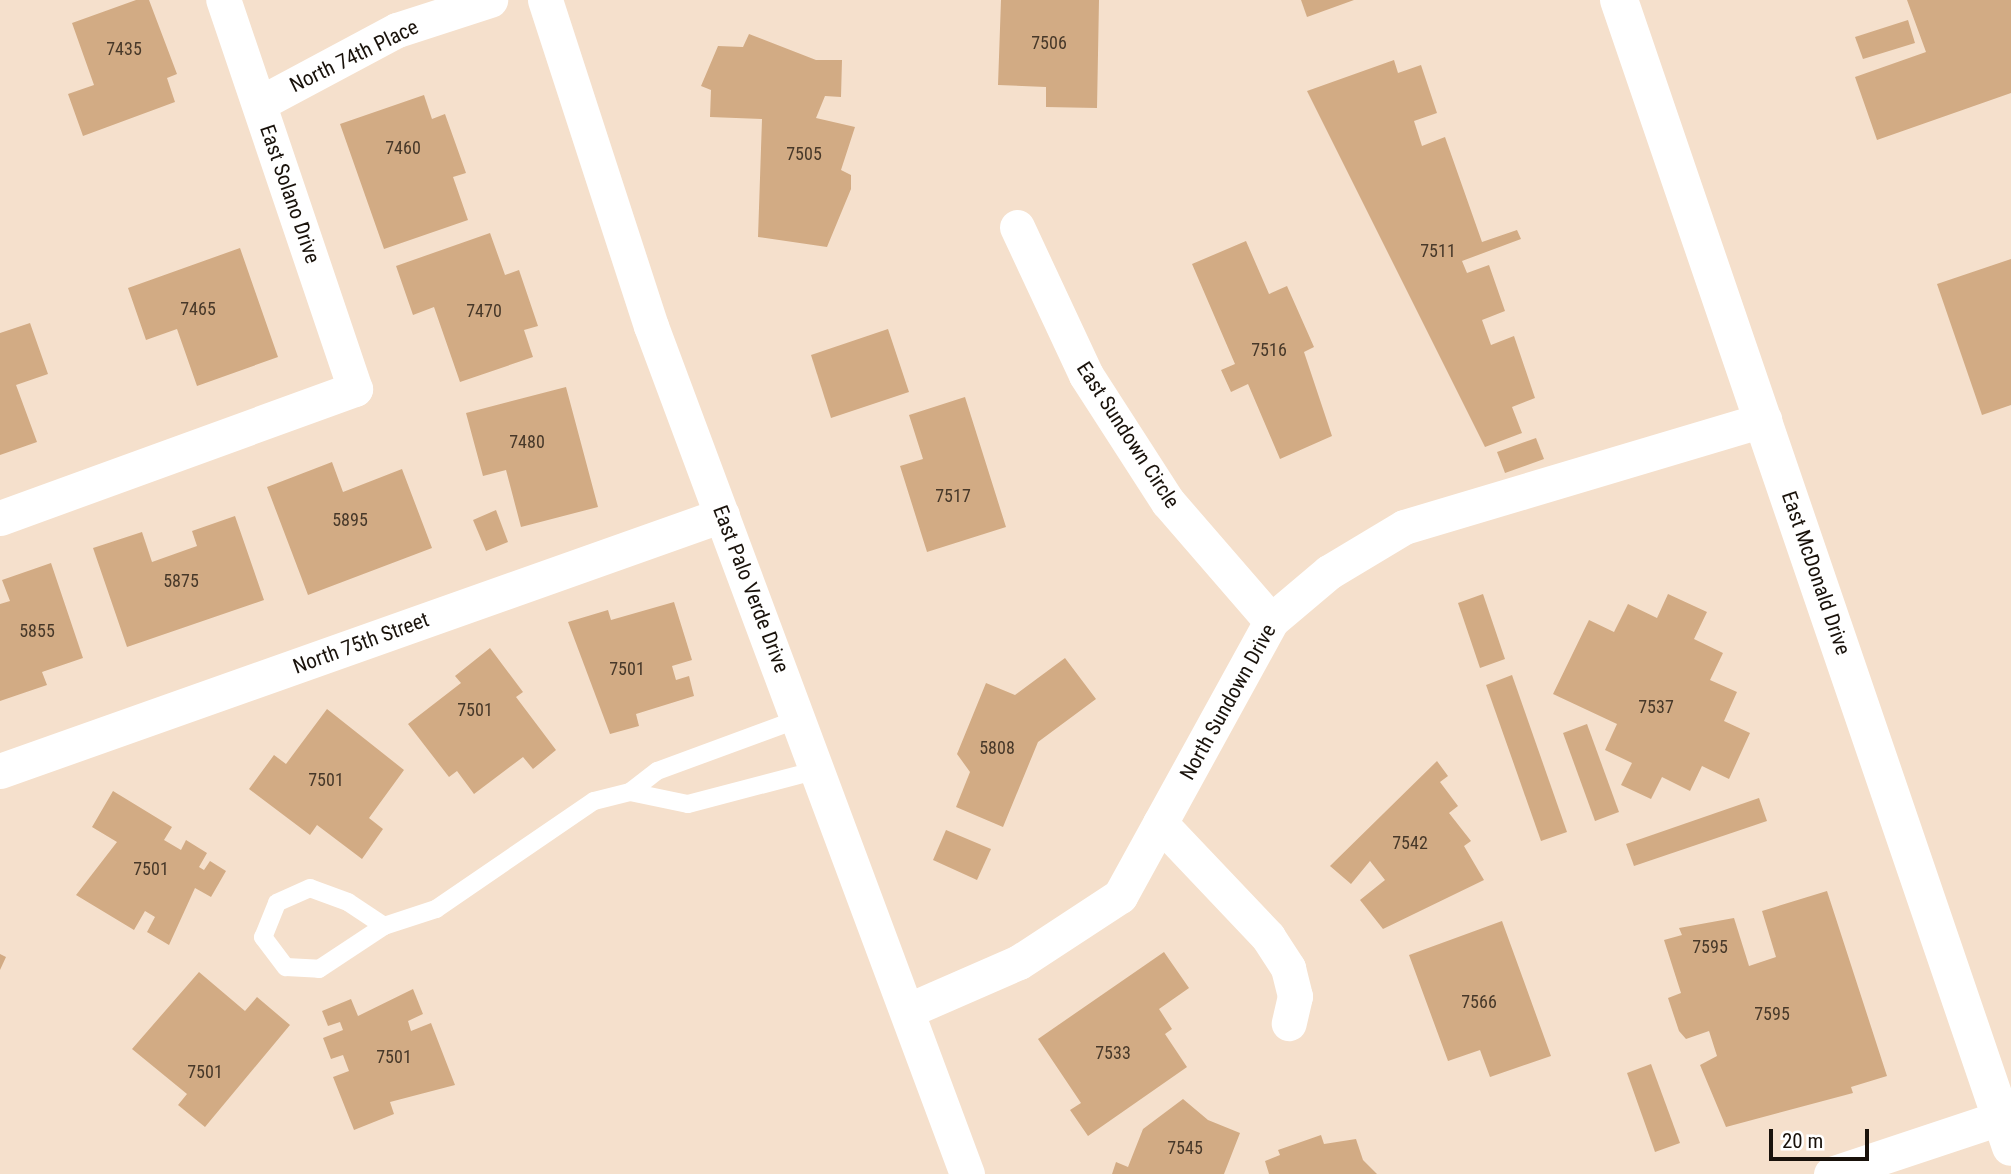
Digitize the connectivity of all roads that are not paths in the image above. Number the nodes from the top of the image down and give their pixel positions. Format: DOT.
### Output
graph roads {
  1 [pos="223,0"];
  2 [pos="490,0"];
  3 [pos="545,0"];
  4 [pos="1619,0"];
  5 [pos="260,103"];
  6 [pos="1017,228"];
  7 [pos="1765,421"];
  8 [pos="722,514"];
  9 [pos="0,518"];
  10 [pos="1271,621"];
  11 [pos="801,718"];
  12 [pos="818,770"];
  13 [pos="0,771"];
  14 [pos="630,792"];
  15 [pos="1160,823"];
  16 [pos="384,926"];
  17 [pos="909,1010"];
  18 [pos="1289,1023"];
  19 [pos="2007,1126"];
  20 [pos="967,1174"];
  21 [pos="1831,1174"];
  1 -- 5 [label="street, East Solano Drive"];
  2 -- 5 [label="street, North 74th Place"];
  3 -- 8 [label="street, East Palo Verde Drive"];
  4 -- 7 [label="main road, East McDonald Drive"];
  5 -- 9 [label="street, East Solano Drive"];
  6 -- 10 [label="street, East Sundown Circle"];
  7 -- 10 [label="street, North Sundown Drive"];
  7 -- 19 [label="main road, East McDonald Drive"];
  8 -- 11 [label="street, East Palo Verde Drive"];
  8 -- 13 [label="street, North 75th Street"];
  10 -- 15 [label="street, North Sundown Drive"];
  11 -- 12 [label="street, East Palo Verde Drive"];
  11 -- 14 [label="lane"];
  12 -- 14 [label="lane"];
  12 -- 17 [label="street, East Palo Verde Drive"];
  14 -- 16 [label="lane"];
  15 -- 17 [label="street, North Sundown Drive"];
  15 -- 18 [label="street"];
  16 -- 16 [label="lane"];
  17 -- 20 [label="street, East Palo Verde Drive"];
  19 -- 21 [label="street"];
}
